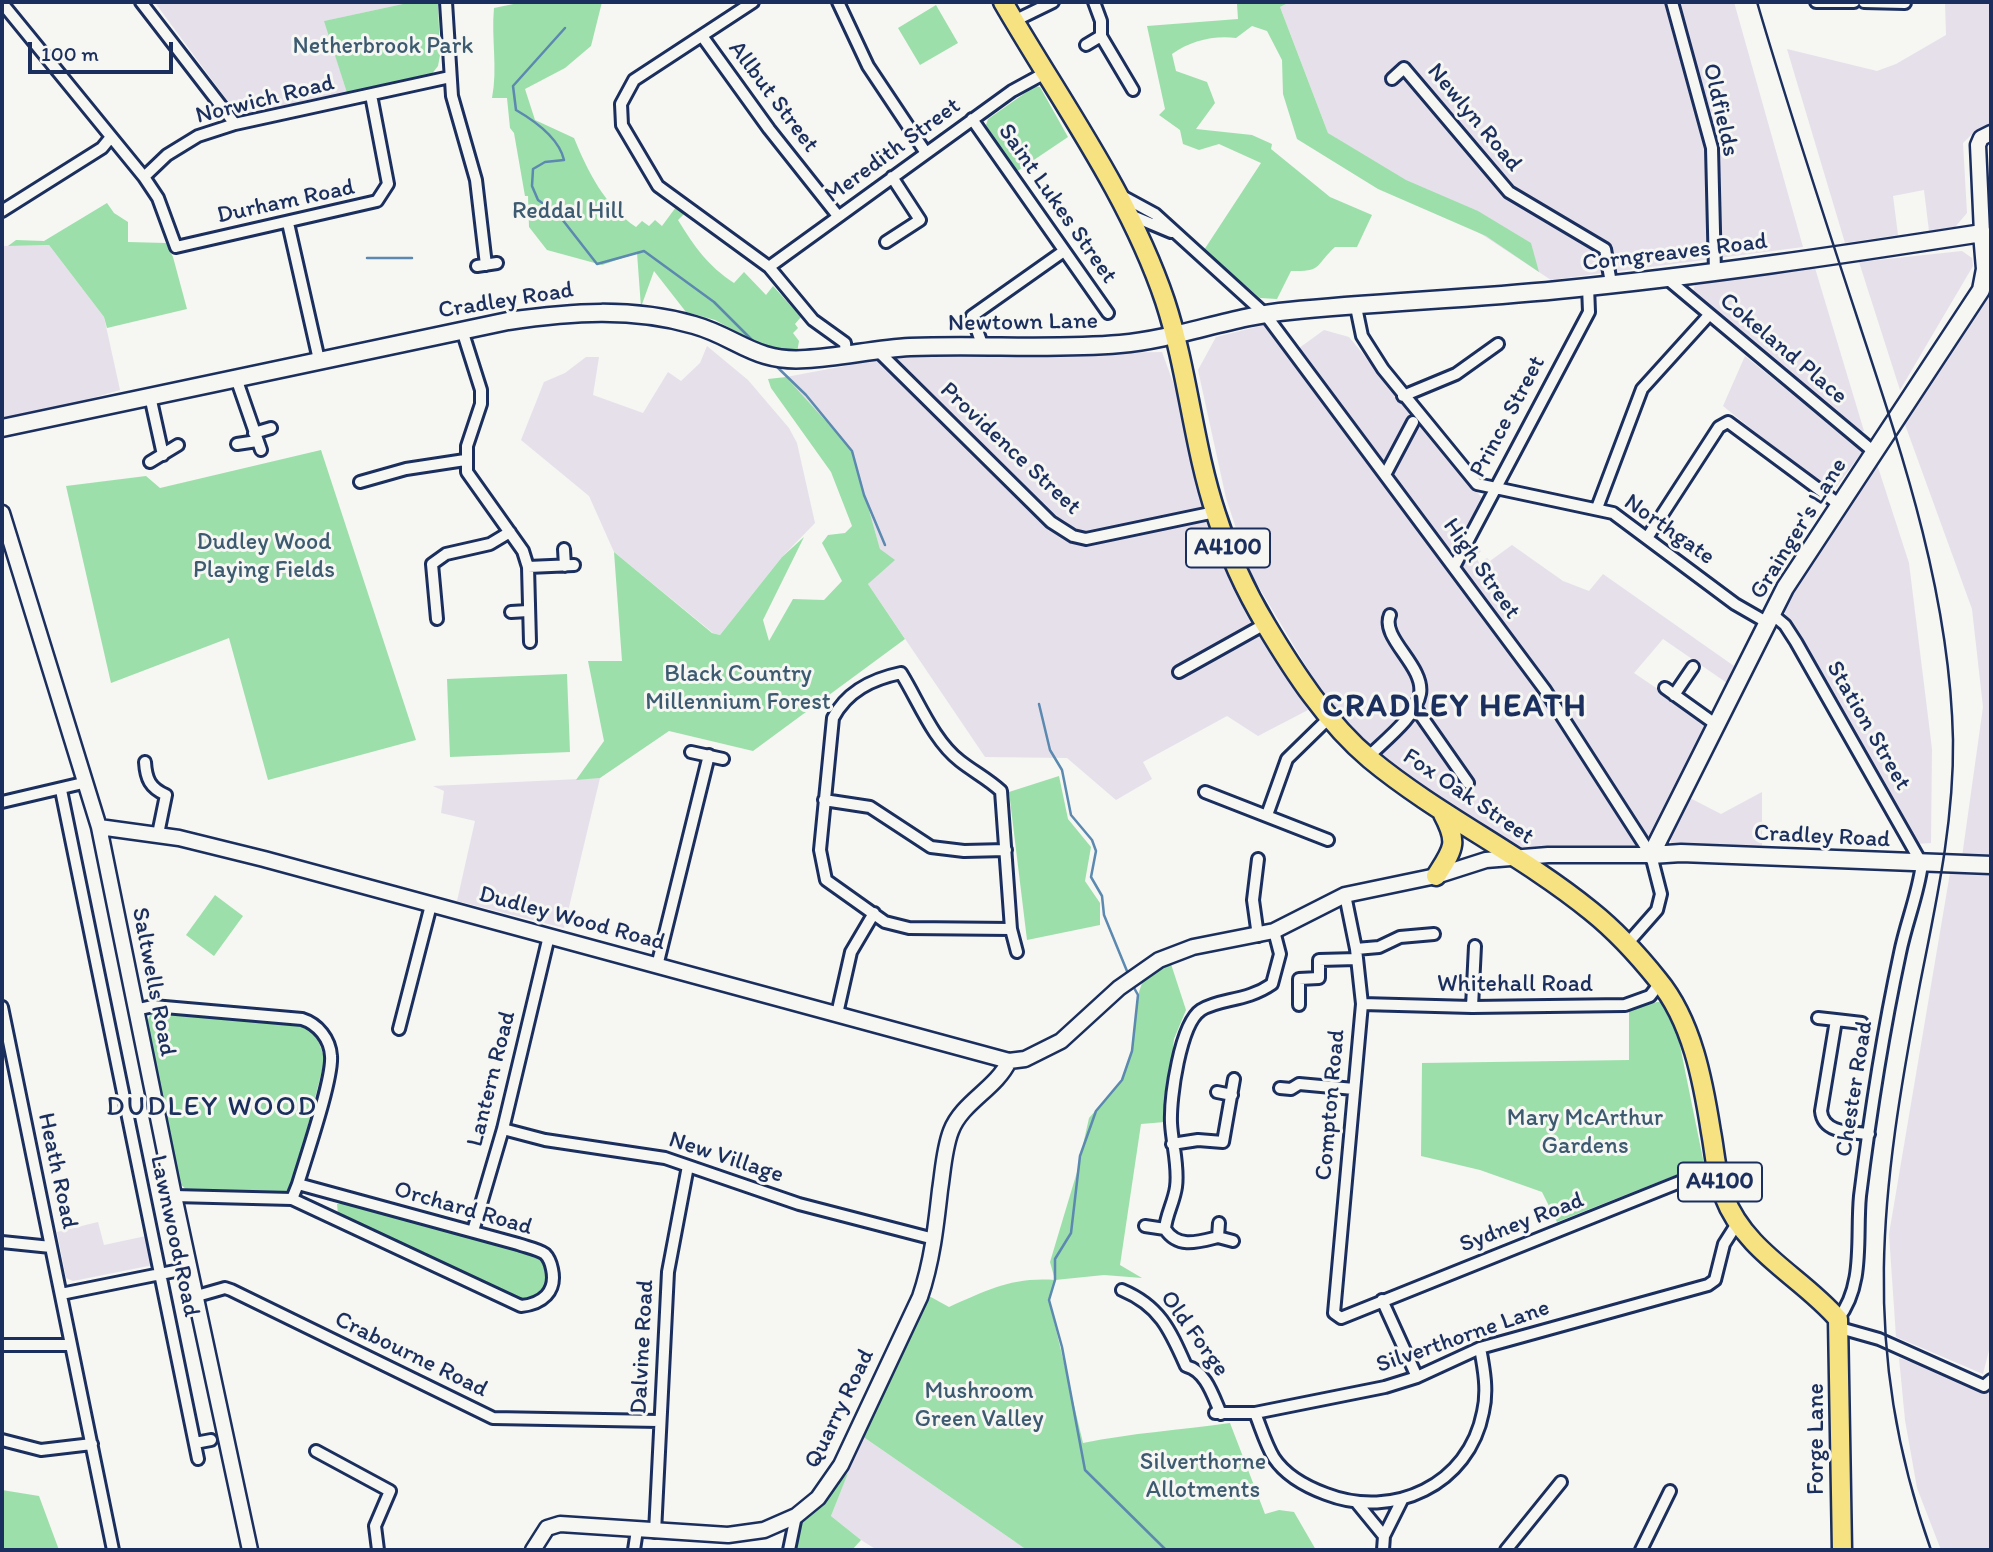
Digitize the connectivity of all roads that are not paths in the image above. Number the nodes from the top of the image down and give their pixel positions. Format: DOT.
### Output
graph roads {
  1 [pos="141,2"];
  2 [pos="446,2"];
  3 [pos="752,2"];
  4 [pos="838,2"];
  5 [pos="1003,2"];
  6 [pos="1053,2"];
  7 [pos="1094,2"];
  8 [pos="1672,2"];
  9 [pos="1816,2"];
  10 [pos="1854,2"];
  11 [pos="1864,2"];
  12 [pos="1905,3"];
  13 [pos="8,5"];
  14 [pos="1014,21"];
  15 [pos="702,36"];
  16 [pos="1101,36"];
  17 [pos="1086,45"];
  18 [pos="1045,73"];
  19 [pos="450,76"];
  20 [pos="1392,79"];
  21 [pos="1133,90"];
  22 [pos="371,95"];
  23 [pos="972,119"];
  24 [pos="235,124"];
  25 [pos="1991,133"];
  26 [pos="111,137"];
  27 [pos="926,153"];
  28 [pos="144,177"];
  29 [pos="892,177"];
  30 [pos="1116,192"];
  31 [pos="2,211"];
  32 [pos="1127,214"];
  33 [pos="838,216"];
  34 [pos="288,223"];
  35 [pos="1982,233"];
  36 [pos="886,242"];
  37 [pos="1064,251"];
  38 [pos="487,265"];
  39 [pos="769,267"];
  40 [pos="1716,272"];
  41 [pos="1665,277"];
  42 [pos="1611,283"];
  43 [pos="1588,286"];
  44 [pos="1356,307"];
  45 [pos="1108,313"];
  46 [pos="1265,314"];
  47 [pos="1709,315"];
  48 [pos="462,330"];
  49 [pos="1175,336"];
  50 [pos="1498,344"];
  51 [pos="983,347"];
  52 [pos="876,349"];
  53 [pos="846,354"];
  54 [pos="780,358"];
  55 [pos="319,360"];
  56 [pos="236,377"];
  57 [pos="150,396"];
  58 [pos="1403,396"];
  59 [pos="1413,422"];
  60 [pos="2,428"];
  61 [pos="271,428"];
  62 [pos="257,441"];
  63 [pos="237,444"];
  64 [pos="178,445"];
  65 [pos="1874,452"];
  66 [pos="163,455"];
  67 [pos="466,460"];
  68 [pos="150,462"];
  69 [pos="1386,473"];
  70 [pos="360,482"];
  71 [pos="1495,486"];
  72 [pos="1840,505"];
  73 [pos="1597,508"];
  74 [pos="1215,512"];
  75 [pos="2,513"];
  76 [pos="510,532"];
  77 [pos="1647,538"];
  78 [pos="564,549"];
  79 [pos="1455,565"];
  80 [pos="528,567"];
  81 [pos="528,611"];
  82 [pos="511,612"];
  83 [pos="1390,615"];
  84 [pos="437,619"];
  85 [pos="1770,619"];
  86 [pos="1265,624"];
  87 [pos="530,642"];
  88 [pos="1693,667"];
  89 [pos="1179,672"];
  90 [pos="1415,706"];
  91 [pos="1330,717"];
  92 [pos="1718,726"];
  93 [pos="691,752"];
  94 [pos="709,755"];
  95 [pos="1368,757"];
  96 [pos="723,759"];
  97 [pos="145,762"];
  98 [pos="83,783"];
  99 [pos="1468,783"];
  100 [pos="61,790"];
  101 [pos="1205,792"];
  102 [pos="824,800"];
  103 [pos="2,802"];
  104 [pos="1442,813"];
  105 [pos="1267,816"];
  106 [pos="99,827"];
  107 [pos="158,834"];
  108 [pos="1328,839"];
  109 [pos="1006,849"];
  110 [pos="1651,855"];
  111 [pos="1513,857"];
  112 [pos="1258,859"];
  113 [pos="1922,864"];
  114 [pos="1991,865"];
  115 [pos="1436,876"];
  116 [pos="1345,895"];
  117 [pos="431,905"];
  118 [pos="874,913"];
  119 [pos="1011,929"];
  120 [pos="1274,931"];
  121 [pos="1434,934"];
  122 [pos="549,936"];
  123 [pos="1258,936"];
  124 [pos="1627,944"];
  125 [pos="1475,946"];
  126 [pos="1017,952"];
  127 [pos="1356,954"];
  128 [pos="657,966"];
  129 [pos="1665,989"];
  130 [pos="1362,1004"];
  131 [pos="1299,1005"];
  132 [pos="2,1007"];
  133 [pos="1472,1007"];
  134 [pos="135,1010"];
  135 [pos="837,1014"];
  136 [pos="1818,1018"];
  137 [pos="1836,1020"];
  138 [pos="1862,1023"];
  139 [pos="399,1029"];
  140 [pos="1009,1061"];
  141 [pos="1234,1079"];
  142 [pos="1280,1088"];
  143 [pos="1354,1089"];
  144 [pos="1217,1092"];
  145 [pos="1232,1095"];
  146 [pos="503,1129"];
  147 [pos="1869,1133"];
  148 [pos="1172,1144"];
  149 [pos="688,1167"];
  150 [pos="1717,1167"];
  151 [pos="298,1184"];
  152 [pos="336,1195"];
  153 [pos="174,1196"];
  154 [pos="292,1199"];
  155 [pos="328,1215"];
  156 [pos="1738,1222"];
  157 [pos="1219,1223"];
  158 [pos="1145,1226"];
  159 [pos="1165,1229"];
  160 [pos="473,1231"];
  161 [pos="1218,1237"];
  162 [pos="934,1238"];
  163 [pos="1233,1241"];
  164 [pos="2,1242"];
  165 [pos="51,1247"];
  166 [pos="190,1268"];
  167 [pos="160,1274"];
  168 [pos="1122,1290"];
  169 [pos="61,1294"];
  170 [pos="197,1296"];
  171 [pos="1382,1300"];
  172 [pos="1341,1318"];
  173 [pos="1839,1324"];
  174 [pos="2,1345"];
  175 [pos="71,1345"];
  176 [pos="1480,1348"];
  177 [pos="1417,1377"];
  178 [pos="1991,1380"];
  179 [pos="1255,1413"];
  180 [pos="1241,1415"];
  181 [pos="659,1421"];
  182 [pos="2,1440"];
  183 [pos="211,1440"];
  184 [pos="195,1443"];
  185 [pos="92,1444"];
  186 [pos="316,1451"];
  187 [pos="198,1459"];
  188 [pos="1561,1482"];
  189 [pos="1670,1491"];
  190 [pos="1402,1500"];
  191 [pos="1357,1503"];
  192 [pos="796,1516"];
  193 [pos="637,1530"];
  194 [pos="656,1532"];
  195 [pos="1384,1536"];
  196 [pos="113,1550"];
  197 [pos="250,1550"];
  198 [pos="378,1550"];
  199 [pos="533,1550"];
  200 [pos="634,1550"];
  201 [pos="789,1550"];
  202 [pos="1383,1550"];
  203 [pos="1506,1550"];
  204 [pos="1642,1550"];
  205 [pos="1842,1550"];
  1 -- 24 [label="street"];
  2 -- 19 [label="street"];
  3 -- 15 [label="street"];
  4 -- 27 [label="street"];
  5 -- 14 [label="main road, A4100"];
  6 -- 14 [label="street"];
  7 -- 16 [label="street"];
  8 -- 40 [label="street, Oldfields"];
  9 -- 10 [label="street"];
  11 -- 12 [label="street"];
  13 -- 26 [label="street"];
  14 -- 18 [label="main road, A4100"];
  15 -- 33 [label="street, Allbut Street"];
  15 -- 39 [label="street"];
  16 -- 17 [label="street"];
  16 -- 21 [label="street"];
  18 -- 23 [label="street, Meredith Street"];
  18 -- 30 [label="main road, A4100"];
  19 -- 22 [label="street, Norwich Road"];
  19 -- 38 [label="street"];
  20 -- 42 [label="street, Newlyn Road"];
  22 -- 24 [label="street, Norwich Road"];
  22 -- 34 [label="street, Durham Road"];
  23 -- 27 [label="street, Meredith Street"];
  23 -- 37 [label="street, Saint Lukes Street"];
  24 -- 28 [label="street, Norwich Road"];
  25 -- 35 [label="street"];
  26 -- 28 [label="street"];
  26 -- 31 [label="street"];
  27 -- 29 [label="street, Meredith Street"];
  28 -- 34 [label="street, Durham Road"];
  29 -- 33 [label="street, Meredith Street"];
  29 -- 36 [label="street"];
  30 -- 32 [label="main road, A4100"];
  30 -- 46 [label="street"];
  32 -- 46 [label="street"];
  32 -- 49 [label="main road, A4100"];
  33 -- 39 [label="street, Meredith Street"];
  34 -- 55 [label="street"];
  35 -- 40 [label="main road, Corngreaves Road"];
  35 -- 65 [label="main road, Grainger's Lane"];
  37 -- 45 [label="street, Saint Lukes Street"];
  37 -- 51 [label="street"];
  39 -- 53 [label="street"];
  40 -- 41 [label="main road, Corngreaves Road"];
  41 -- 42 [label="main road, Corngreaves Road"];
  41 -- 47 [label="street, Cokeland Place"];
  42 -- 43 [label="main road, Corngreaves Road"];
  43 -- 44 [label="main road, Corngreaves Road"];
  43 -- 71 [label="street, Prince Street"];
  44 -- 46 [label="main road, Corngreaves Road"];
  44 -- 58 [label="street, Northgate"];
  46 -- 49 [label="main road, Newtown Lane"];
  46 -- 69 [label="street, High Street"];
  47 -- 65 [label="street, Cokeland Place"];
  47 -- 73 [label="street"];
  48 -- 54 [label="main road, Cradley Road"];
  48 -- 55 [label="main road, Cradley Road"];
  48 -- 67 [label="street"];
  49 -- 51 [label="main road, Newtown Lane"];
  49 -- 74 [label="main road, Fox Oak Street / A4100"];
  50 -- 58 [label="street"];
  51 -- 52 [label="main road, Newtown Lane"];
  52 -- 53 [label="main road, Newtown Lane"];
  52 -- 74 [label="street, Providence Street"];
  53 -- 54 [label="main road, Newtown Lane"];
  55 -- 56 [label="main road, Cradley Road"];
  56 -- 57 [label="main road, Cradley Road"];
  56 -- 62 [label="street"];
  57 -- 60 [label="main road, Cradley Road"];
  57 -- 66 [label="street"];
  58 -- 71 [label="street, Northgate"];
  59 -- 69 [label="street"];
  61 -- 62 [label="street"];
  62 -- 63 [label="street"];
  64 -- 66 [label="street"];
  65 -- 72 [label="main road, Grainger's Lane"];
  66 -- 68 [label="street"];
  67 -- 70 [label="street"];
  67 -- 76 [label="street"];
  69 -- 79 [label="street, High Street"];
  71 -- 73 [label="street, Northgate"];
  71 -- 79 [label="street, Prince Street"];
  72 -- 77 [label="street"];
  72 -- 85 [label="main road, Grainger's Lane"];
  73 -- 77 [label="street, Northgate"];
  74 -- 86 [label="main road, Fox Oak Street / A4100"];
  75 -- 98 [label="street, Saltwells Road"];
  76 -- 80 [label="street"];
  76 -- 84 [label="street"];
  77 -- 85 [label="street, Northgate"];
  78 -- 80 [label="street"];
  79 -- 110 [label="street, High Street"];
  80 -- 81 [label="street"];
  81 -- 82 [label="street"];
  81 -- 87 [label="street"];
  83 -- 90 [label="street"];
  85 -- 92 [label="main road, Grainger's Lane"];
  85 -- 113 [label="street, Station Street"];
  86 -- 89 [label="street"];
  86 -- 91 [label="main road, Fox Oak Street / A4100"];
  88 -- 92 [label="street"];
  90 -- 95 [label="street"];
  90 -- 99 [label="street"];
  91 -- 95 [label="main road, Fox Oak Street / A4100"];
  91 -- 105 [label="street"];
  92 -- 110 [label="main road, Grainger's Lane"];
  93 -- 94 [label="street"];
  94 -- 96 [label="street"];
  94 -- 128 [label="street"];
  95 -- 104 [label="main road, Fox Oak Street / A4100"];
  97 -- 107 [label="street"];
  98 -- 100 [label="street"];
  98 -- 106 [label="street, Saltwells Road"];
  100 -- 103 [label="street"];
  100 -- 167 [label="street, Lawnwood Road"];
  101 -- 105 [label="street"];
  102 -- 109 [label="street"];
  102 -- 109 [label="street"];
  102 -- 118 [label="street"];
  104 -- 111 [label="main road, Fox Oak Street / A4100"];
  104 -- 115 [label="main road"];
  105 -- 108 [label="street"];
  106 -- 107 [label="street, Dudley Wood Road"];
  106 -- 134 [label="street, Saltwells Road"];
  107 -- 117 [label="street, Dudley Wood Road"];
  109 -- 119 [label="street"];
  110 -- 111 [label="street, Dudley Wood Road"];
  110 -- 113 [label="main road, Cradley Road"];
  110 -- 124 [label="street, High Street"];
  111 -- 115 [label="street, Dudley Wood Road"];
  111 -- 124 [label="main road, Fox Oak Street / A4100"];
  112 -- 123 [label="street"];
  113 -- 114 [label="main road, Cradley Road"];
  113 -- 147 [label="street, Chester Road"];
  115 -- 116 [label="street, Dudley Wood Road"];
  116 -- 120 [label="street, Dudley Wood Road"];
  116 -- 127 [label="street, Compton Road"];
  117 -- 122 [label="street, Dudley Wood Road"];
  117 -- 139 [label="street"];
  118 -- 119 [label="street"];
  118 -- 135 [label="street"];
  119 -- 126 [label="street"];
  120 -- 123 [label="street, Dudley Wood Road"];
  120 -- 148 [label="street"];
  121 -- 127 [label="street"];
  122 -- 128 [label="street, Dudley Wood Road"];
  122 -- 146 [label="street, Lantern Road"];
  123 -- 140 [label="street, Dudley Wood Road"];
  124 -- 129 [label="main road, Fox Oak Street / A4100"];
  125 -- 133 [label="street"];
  127 -- 130 [label="street, Compton Road"];
  127 -- 131 [label="street"];
  128 -- 135 [label="street, Dudley Wood Road"];
  129 -- 133 [label="street, Whitehall Road"];
  129 -- 150 [label="main road, A4100"];
  130 -- 133 [label="street, Whitehall Road"];
  130 -- 143 [label="street, Compton Road"];
  132 -- 165 [label="street, Heath Road"];
  134 -- 151 [label="street"];
  134 -- 153 [label="street, Saltwells Road"];
  135 -- 140 [label="street, Dudley Wood Road"];
  136 -- 137 [label="street"];
  137 -- 138 [label="street"];
  137 -- 147 [label="street"];
  140 -- 162 [label="street, Quarry Road"];
  141 -- 145 [label="street"];
  142 -- 143 [label="street"];
  143 -- 172 [label="street, Compton Road"];
  144 -- 145 [label="street"];
  145 -- 148 [label="street"];
  146 -- 149 [label="street, New Village"];
  146 -- 160 [label="street, Lantern Road"];
  147 -- 173 [label="street, Chester Road"];
  148 -- 159 [label="street"];
  149 -- 162 [label="street, New Village"];
  149 -- 181 [label="street, Dalvine Road"];
  150 -- 156 [label="main road, A4100"];
  150 -- 171 [label="street, Sydney Road"];
  151 -- 152 [label="street, Orchard Road"];
  151 -- 154 [label="street"];
  152 -- 155 [label="street"];
  152 -- 160 [label="street, Orchard Road"];
  153 -- 154 [label="street, Orchard Road"];
  153 -- 166 [label="street, Saltwells Road"];
  154 -- 155 [label="street, Orchard Road"];
  155 -- 160 [label="street, Orchard Road"];
  156 -- 173 [label="main road, A4100"];
  156 -- 176 [label="street, Silverthorne Lane"];
  157 -- 161 [label="street"];
  158 -- 159 [label="street"];
  159 -- 161 [label="street"];
  161 -- 163 [label="street"];
  162 -- 192 [label="street, Quarry Road"];
  164 -- 165 [label="street"];
  165 -- 169 [label="street, Heath Road"];
  166 -- 167 [label="street"];
  166 -- 170 [label="street, Saltwells Road"];
  167 -- 169 [label="street"];
  167 -- 184 [label="street, Lawnwood Road"];
  168 -- 180 [label="street, Old Forge"];
  169 -- 175 [label="street, Heath Road"];
  170 -- 181 [label="street, Crabourne Road"];
  170 -- 197 [label="street, Saltwells Road"];
  171 -- 172 [label="street, Sydney Road"];
  171 -- 177 [label="street"];
  173 -- 178 [label="street"];
  173 -- 205 [label="main road, Forge Lane"];
  174 -- 175 [label="street"];
  175 -- 185 [label="street, Heath Road"];
  176 -- 177 [label="street, Silverthorne Lane"];
  176 -- 190 [label="street"];
  177 -- 179 [label="street, Silverthorne Lane"];
  179 -- 180 [label="street, Silverthorne Lane"];
  179 -- 191 [label="street"];
  181 -- 194 [label="street, Dalvine Road"];
  182 -- 185 [label="street"];
  183 -- 184 [label="street"];
  184 -- 187 [label="street, Lawnwood Road"];
  185 -- 196 [label="street, Heath Road"];
  186 -- 198 [label="street"];
  188 -- 203 [label="street"];
  189 -- 204 [label="street"];
  190 -- 191 [label="street"];
  190 -- 195 [label="street"];
  191 -- 195 [label="street"];
  192 -- 194 [label="street, Quarry Road"];
  192 -- 201 [label="street"];
  193 -- 194 [label="street, Quarry Road"];
  193 -- 199 [label="street, Quarry Road"];
  193 -- 200 [label="street"];
  195 -- 202 [label="street"];
}
